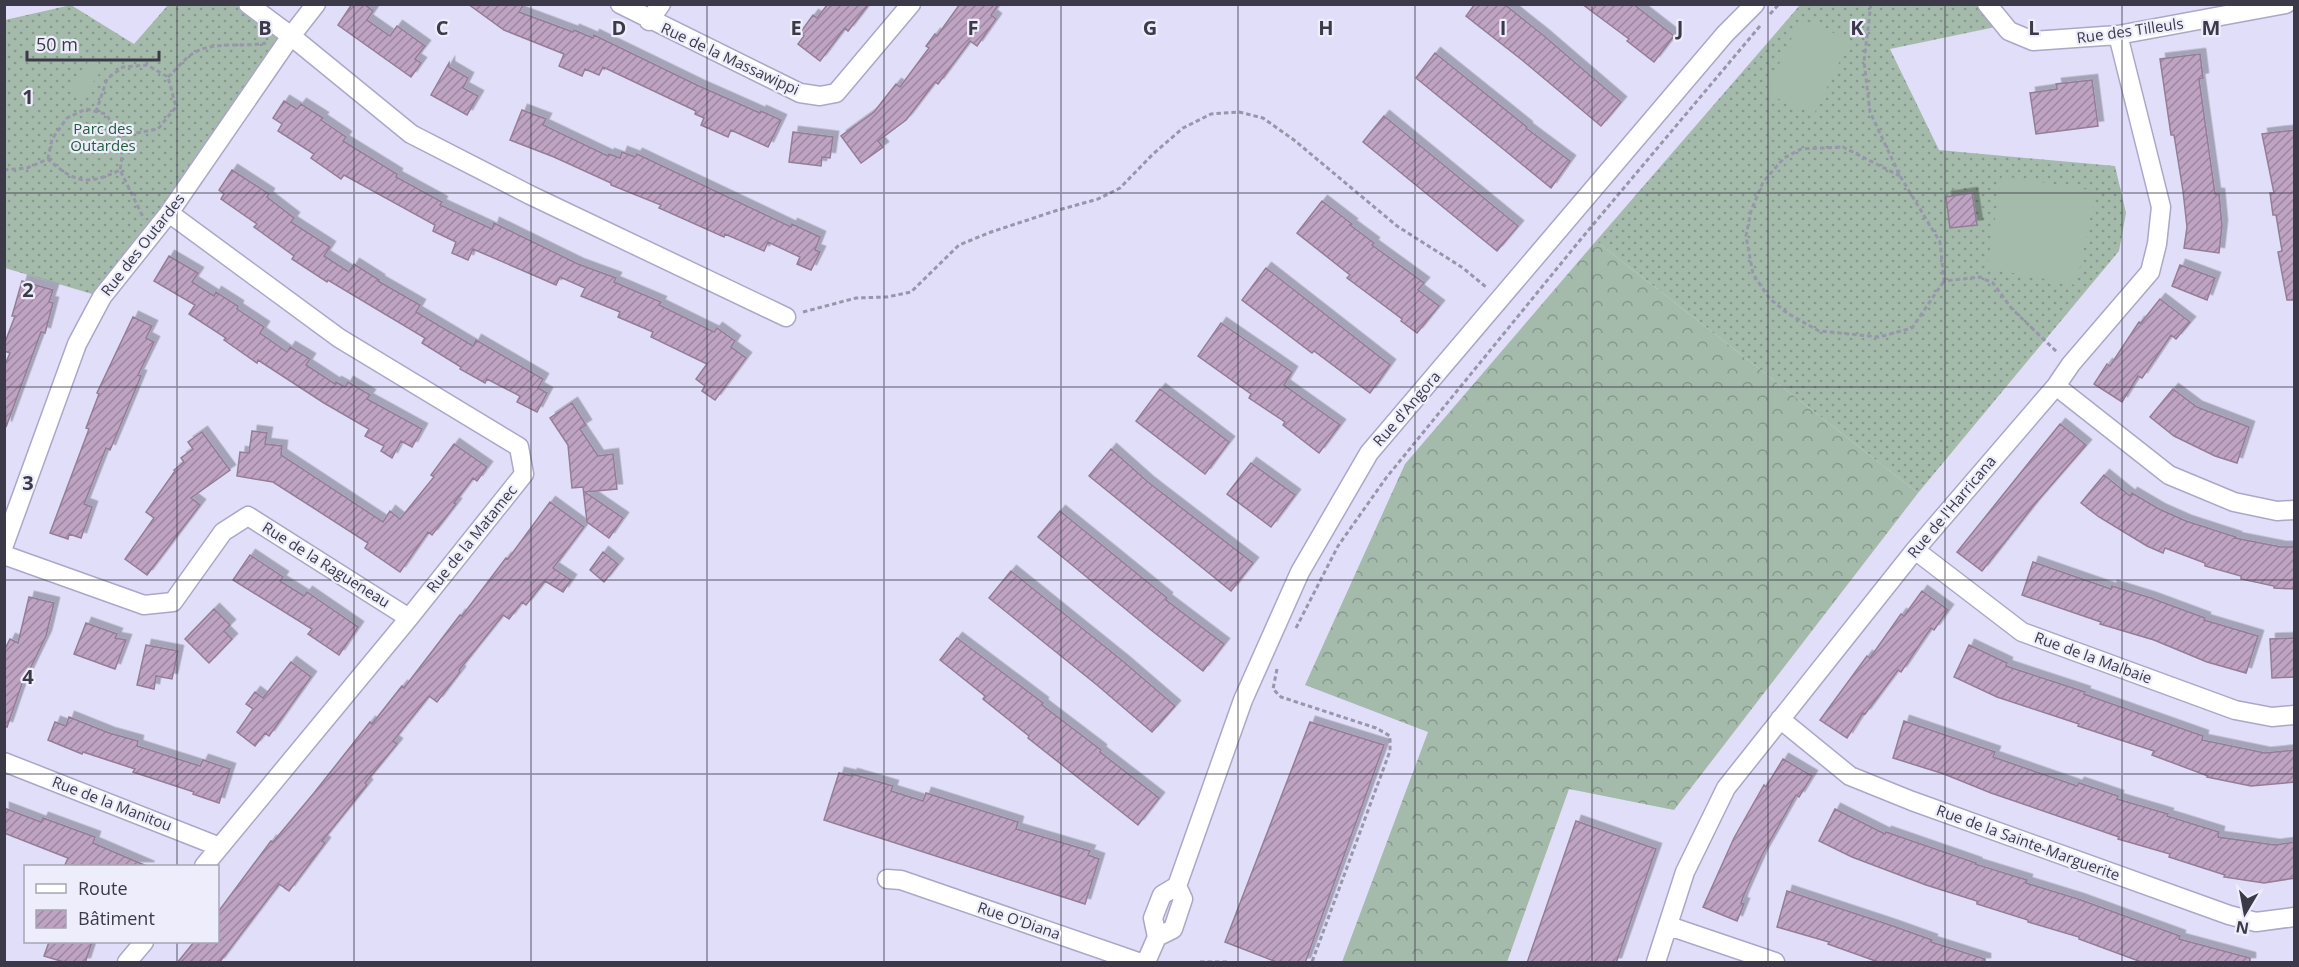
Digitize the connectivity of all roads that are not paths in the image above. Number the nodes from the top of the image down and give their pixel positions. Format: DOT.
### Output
graph roads {
  1 [pos="248,4"];
  2 [pos="316,4"];
  3 [pos="620,4"];
  4 [pos="661,4"];
  5 [pos="911,4"];
  6 [pos="1755,4"];
  7 [pos="1987,4"];
  8 [pos="2286,4"];
  9 [pos="649,21"];
  10 [pos="2118,35"];
  11 [pos="291,36"];
  12 [pos="170,213"];
  13 [pos="786,316"];
  14 [pos="2056,386"];
  15 [pos="2295,510"];
  16 [pos="4,545"];
  17 [pos="1915,550"];
  18 [pos="4,555"];
  19 [pos="409,618"];
  20 [pos="2295,716"];
  21 [pos="1780,719"];
  22 [pos="4,762"];
  23 [pos="220,847"];
  24 [pos="206,865"];
  25 [pos="894,879"];
  26 [pos="2295,917"];
  27 [pos="1669,926"];
  28 [pos="143,943"];
  29 [pos="127,963"];
  30 [pos="1138,963"];
  31 [pos="1146,963"];
  32 [pos="1656,963"];
  33 [pos="1774,963"];
  1 -- 11 [label="street"];
  2 -- 11 [label="street, Rue des Outardes"];
  3 -- 9 [label="street, Rue de la Massawippi"];
  4 -- 9 [label="street"];
  5 -- 9 [label="street, Rue de la Massawippi"];
  6 -- 31 [label="street, Rue d'Angora"];
  7 -- 10 [label="street, Rue des Tilleuls"];
  8 -- 10 [label="street, Rue des Tilleuls"];
  10 -- 14 [label="street, Rue de l'Harricana"];
  11 -- 12 [label="street, Rue des Outardes"];
  11 -- 13 [label="street"];
  12 -- 16 [label="street, Rue des Outardes"];
  12 -- 19 [label="street, Rue de la Matamec"];
  14 -- 15 [label="street"];
  14 -- 17 [label="street, Rue de l'Harricana"];
  17 -- 20 [label="street, Rue de la Malbaie"];
  17 -- 21 [label="street, Rue de l'Harricana"];
  18 -- 19 [label="street, Rue de la Ragueneau"];
  19 -- 23 [label="street, Rue de la Matamec"];
  21 -- 26 [label="street, Rue de la Sainte-Marguerite"];
  21 -- 27 [label="street, Rue de l'Harricana"];
  22 -- 23 [label="street, Rue de la Manitou"];
  23 -- 24 [label="street, Rue de la Matamec"];
  25 -- 30 [label="street, Rue O'Diana"];
  27 -- 32 [label="street, Rue de l'Harricana"];
  27 -- 33 [label="street"];
  28 -- 29 [label="street"];
}
